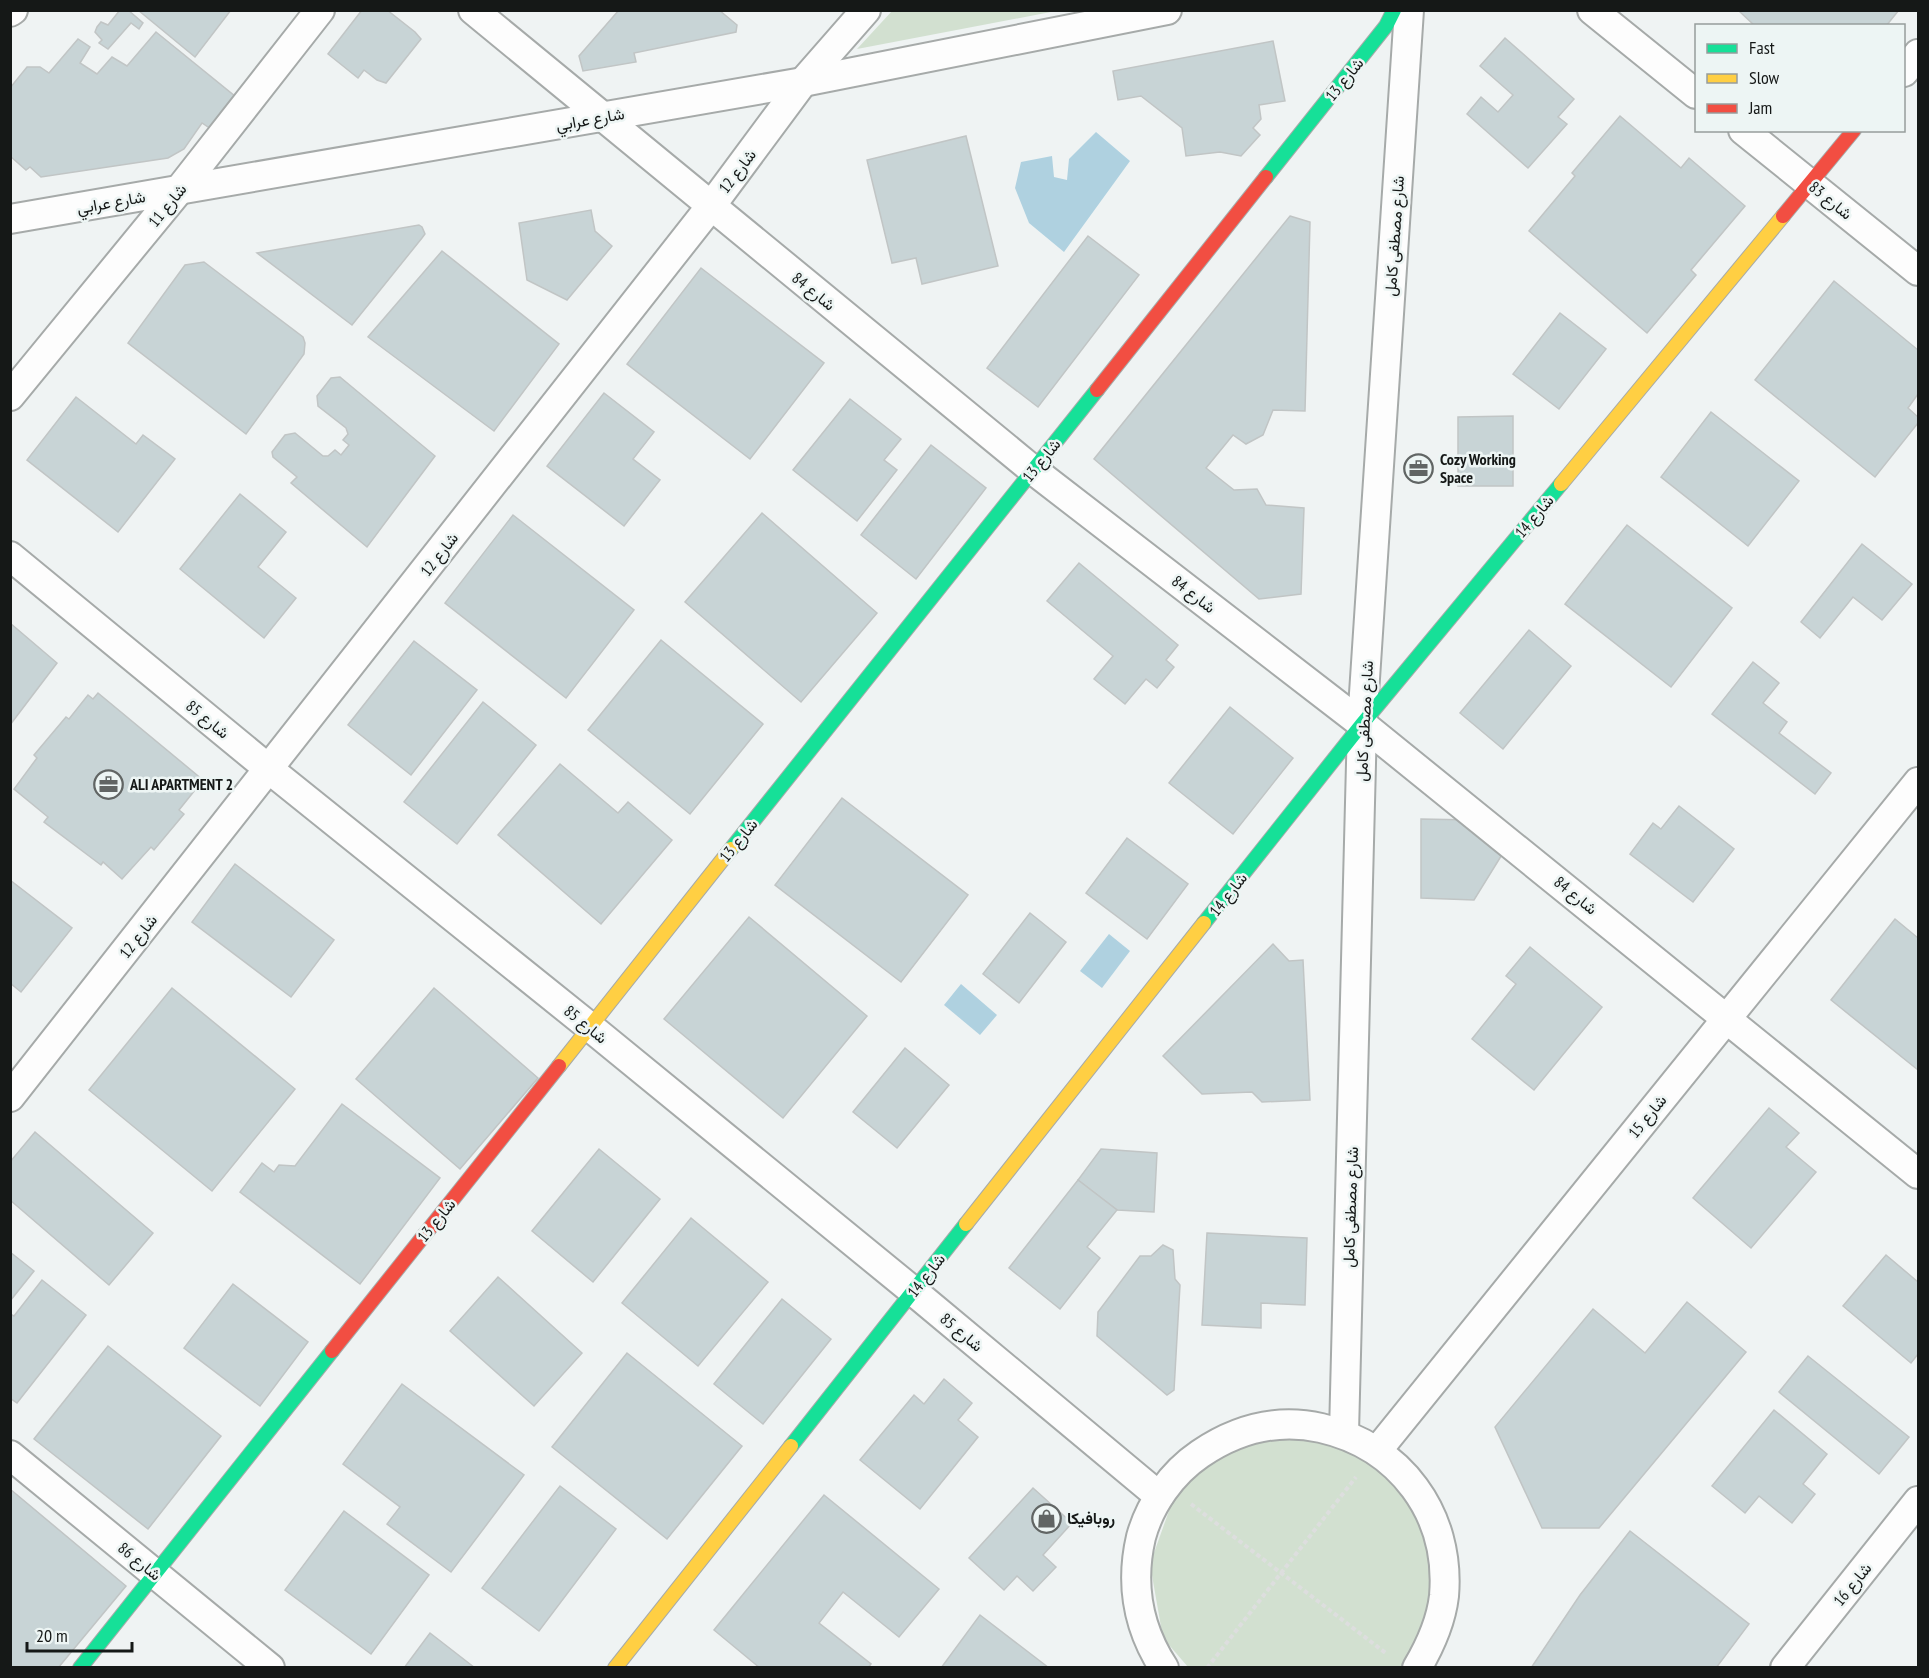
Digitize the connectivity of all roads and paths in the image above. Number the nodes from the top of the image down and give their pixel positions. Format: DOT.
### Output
graph roads {
  1 [pos="320,10"];
  2 [pos="473,10"];
  3 [pos="866,10"];
  4 [pos="1167,10"];
  5 [pos="1394,10"];
  6 [pos="1408,10"];
  7 [pos="1592,10"];
  8 [pos="1918,54"];
  9 [pos="1905,71"];
  10 [pos="803,82"];
  11 [pos="1695,93"];
  12 [pos="603,117"];
  13 [pos="1745,132"];
  14 [pos="1852,132"];
  15 [pos="1809,183"];
  16 [pos="179,190"];
  17 [pos="711,206"];
  18 [pos="10,219"];
  19 [pos="1918,271"];
  20 [pos="10,396"];
  21 [pos="1033,470"];
  22 [pos="10,556"];
  23 [pos="1362,724"];
  24 [pos="270,770"];
  25 [pos="1918,782"];
  26 [pos="1727,1017"];
  27 [pos="590,1027"];
  28 [pos="10,1097"];
  29 [pos="1918,1174"];
  30 [pos="914,1291"];
  31 [pos="1344,1433"];
  32 [pos="1377,1451"];
  33 [pos="10,1455"];
  34 [pos="1163,1491"];
  35 [pos="1918,1501"];
  36 [pos="155,1573"];
  37 [pos="1281,1573"];
  38 [pos="1406,1664"];
  39 [pos="80,1668"];
  40 [pos="270,1668"];
  41 [pos="615,1668"];
  42 [pos="1164,1668"];
  43 [pos="1207,1668"];
  44 [pos="1785,1668"];
  1 -- 16 [label="street, شارع 11"];
  2 -- 12 [label="street, شارع 84"];
  3 -- 10 [label="street, شارع 12"];
  4 -- 10 [label="street, شارع عرابي"];
  5 -- 21 [label="street, شارع 13"];
  6 -- 23 [label="street, شارع مصطفى كامل"];
  7 -- 11 [label="street"];
  8 -- 9 [label="street"];
  10 -- 12 [label="street, شارع عرابي"];
  10 -- 17 [label="street, شارع 12"];
  12 -- 16 [label="street, شارع عرابي"];
  12 -- 17 [label="street, شارع 84"];
  13 -- 15 [label="street, شارع 83"];
  14 -- 15 [label="street, شارع 14"];
  15 -- 19 [label="street, شارع 83"];
  15 -- 23 [label="street, شارع 14"];
  16 -- 18 [label="street, شارع عرابي"];
  16 -- 20 [label="street, شارع 11"];
  17 -- 21 [label="street, شارع 84"];
  17 -- 24 [label="street, شارع 12"];
  21 -- 23 [label="street, شارع 84"];
  21 -- 27 [label="street, شارع 13"];
  22 -- 24 [label="street, شارع 85"];
  23 -- 26 [label="street, شارع 84"];
  23 -- 30 [label="street, شارع 14"];
  23 -- 31 [label="street, شارع مصطفى كامل"];
  24 -- 27 [label="street, شارع 85"];
  24 -- 28 [label="street, شارع 12"];
  25 -- 26 [label="street, شارع 15"];
  26 -- 29 [label="street, شارع 84"];
  26 -- 32 [label="street, شارع 15"];
  27 -- 30 [label="street, شارع 85"];
  27 -- 36 [label="street, شارع 13"];
  30 -- 34 [label="street, شارع 85"];
  30 -- 41 [label="street, شارع 14"];
  31 -- 32 [label="street"];
  31 -- 34 [label="street"];
  32 -- 37 [label="path"];
  32 -- 38 [label="street"];
  33 -- 36 [label="street, شارع 86"];
  34 -- 37 [label="path"];
  34 -- 42 [label="street"];
  35 -- 44 [label="street, شارع 16"];
  36 -- 39 [label="street, شارع 13"];
  36 -- 40 [label="street, شارع 86"];
  37 -- 38 [label="path"];
  37 -- 43 [label="path"];
}
